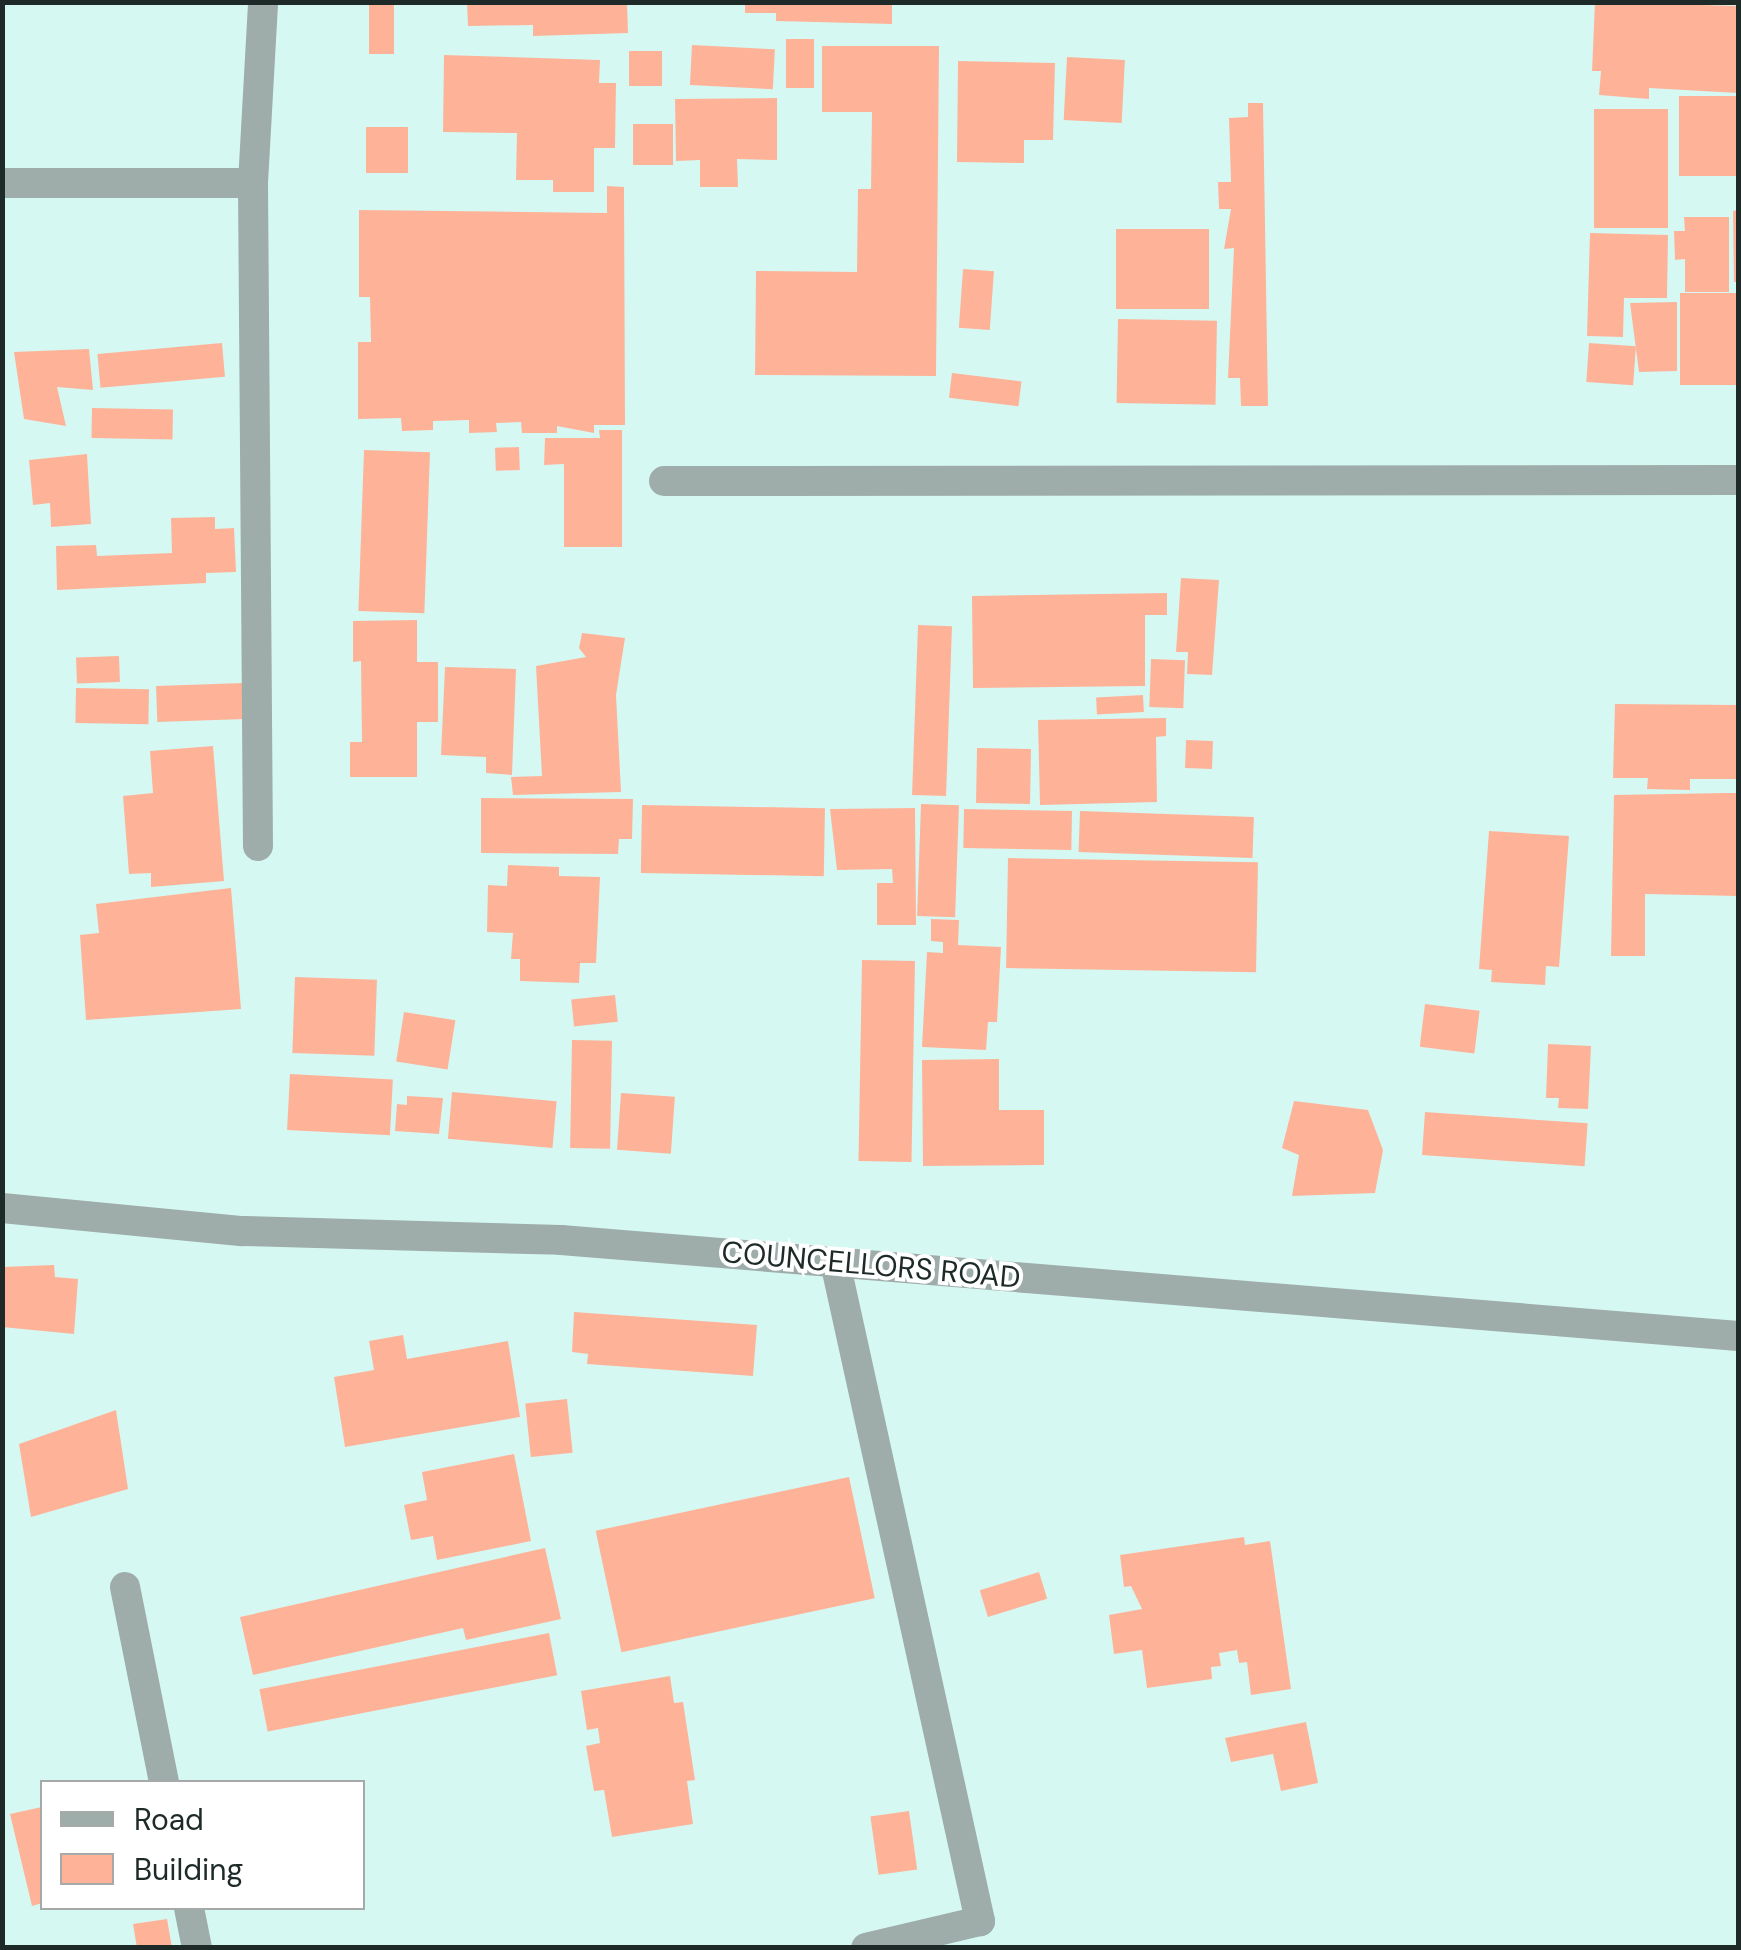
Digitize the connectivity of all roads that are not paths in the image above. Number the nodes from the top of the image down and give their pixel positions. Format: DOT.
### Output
graph roads {
  1 [pos="263,2"];
  2 [pos="2,183"];
  3 [pos="253,183"];
  4 [pos="1738,480"];
  5 [pos="664,481"];
  6 [pos="258,846"];
  7 [pos="2,1208"];
  8 [pos="835,1262"];
  9 [pos="1738,1336"];
  10 [pos="125,1587"];
  11 [pos="164,1780"];
  12 [pos="188,1910"];
  13 [pos="196,1948"];
  14 [pos="866,1948"];
  1 -- 3 [label="street"];
  2 -- 3 [label="street"];
  3 -- 6 [label="street"];
  4 -- 5 [label="street"];
  7 -- 8 [label="street, COUNCELLORS ROAD"];
  8 -- 9 [label="street, COUNCELLORS ROAD"];
  8 -- 14 [label="street"];
  10 -- 11 [label="street"];
  12 -- 13 [label="street"];
}
